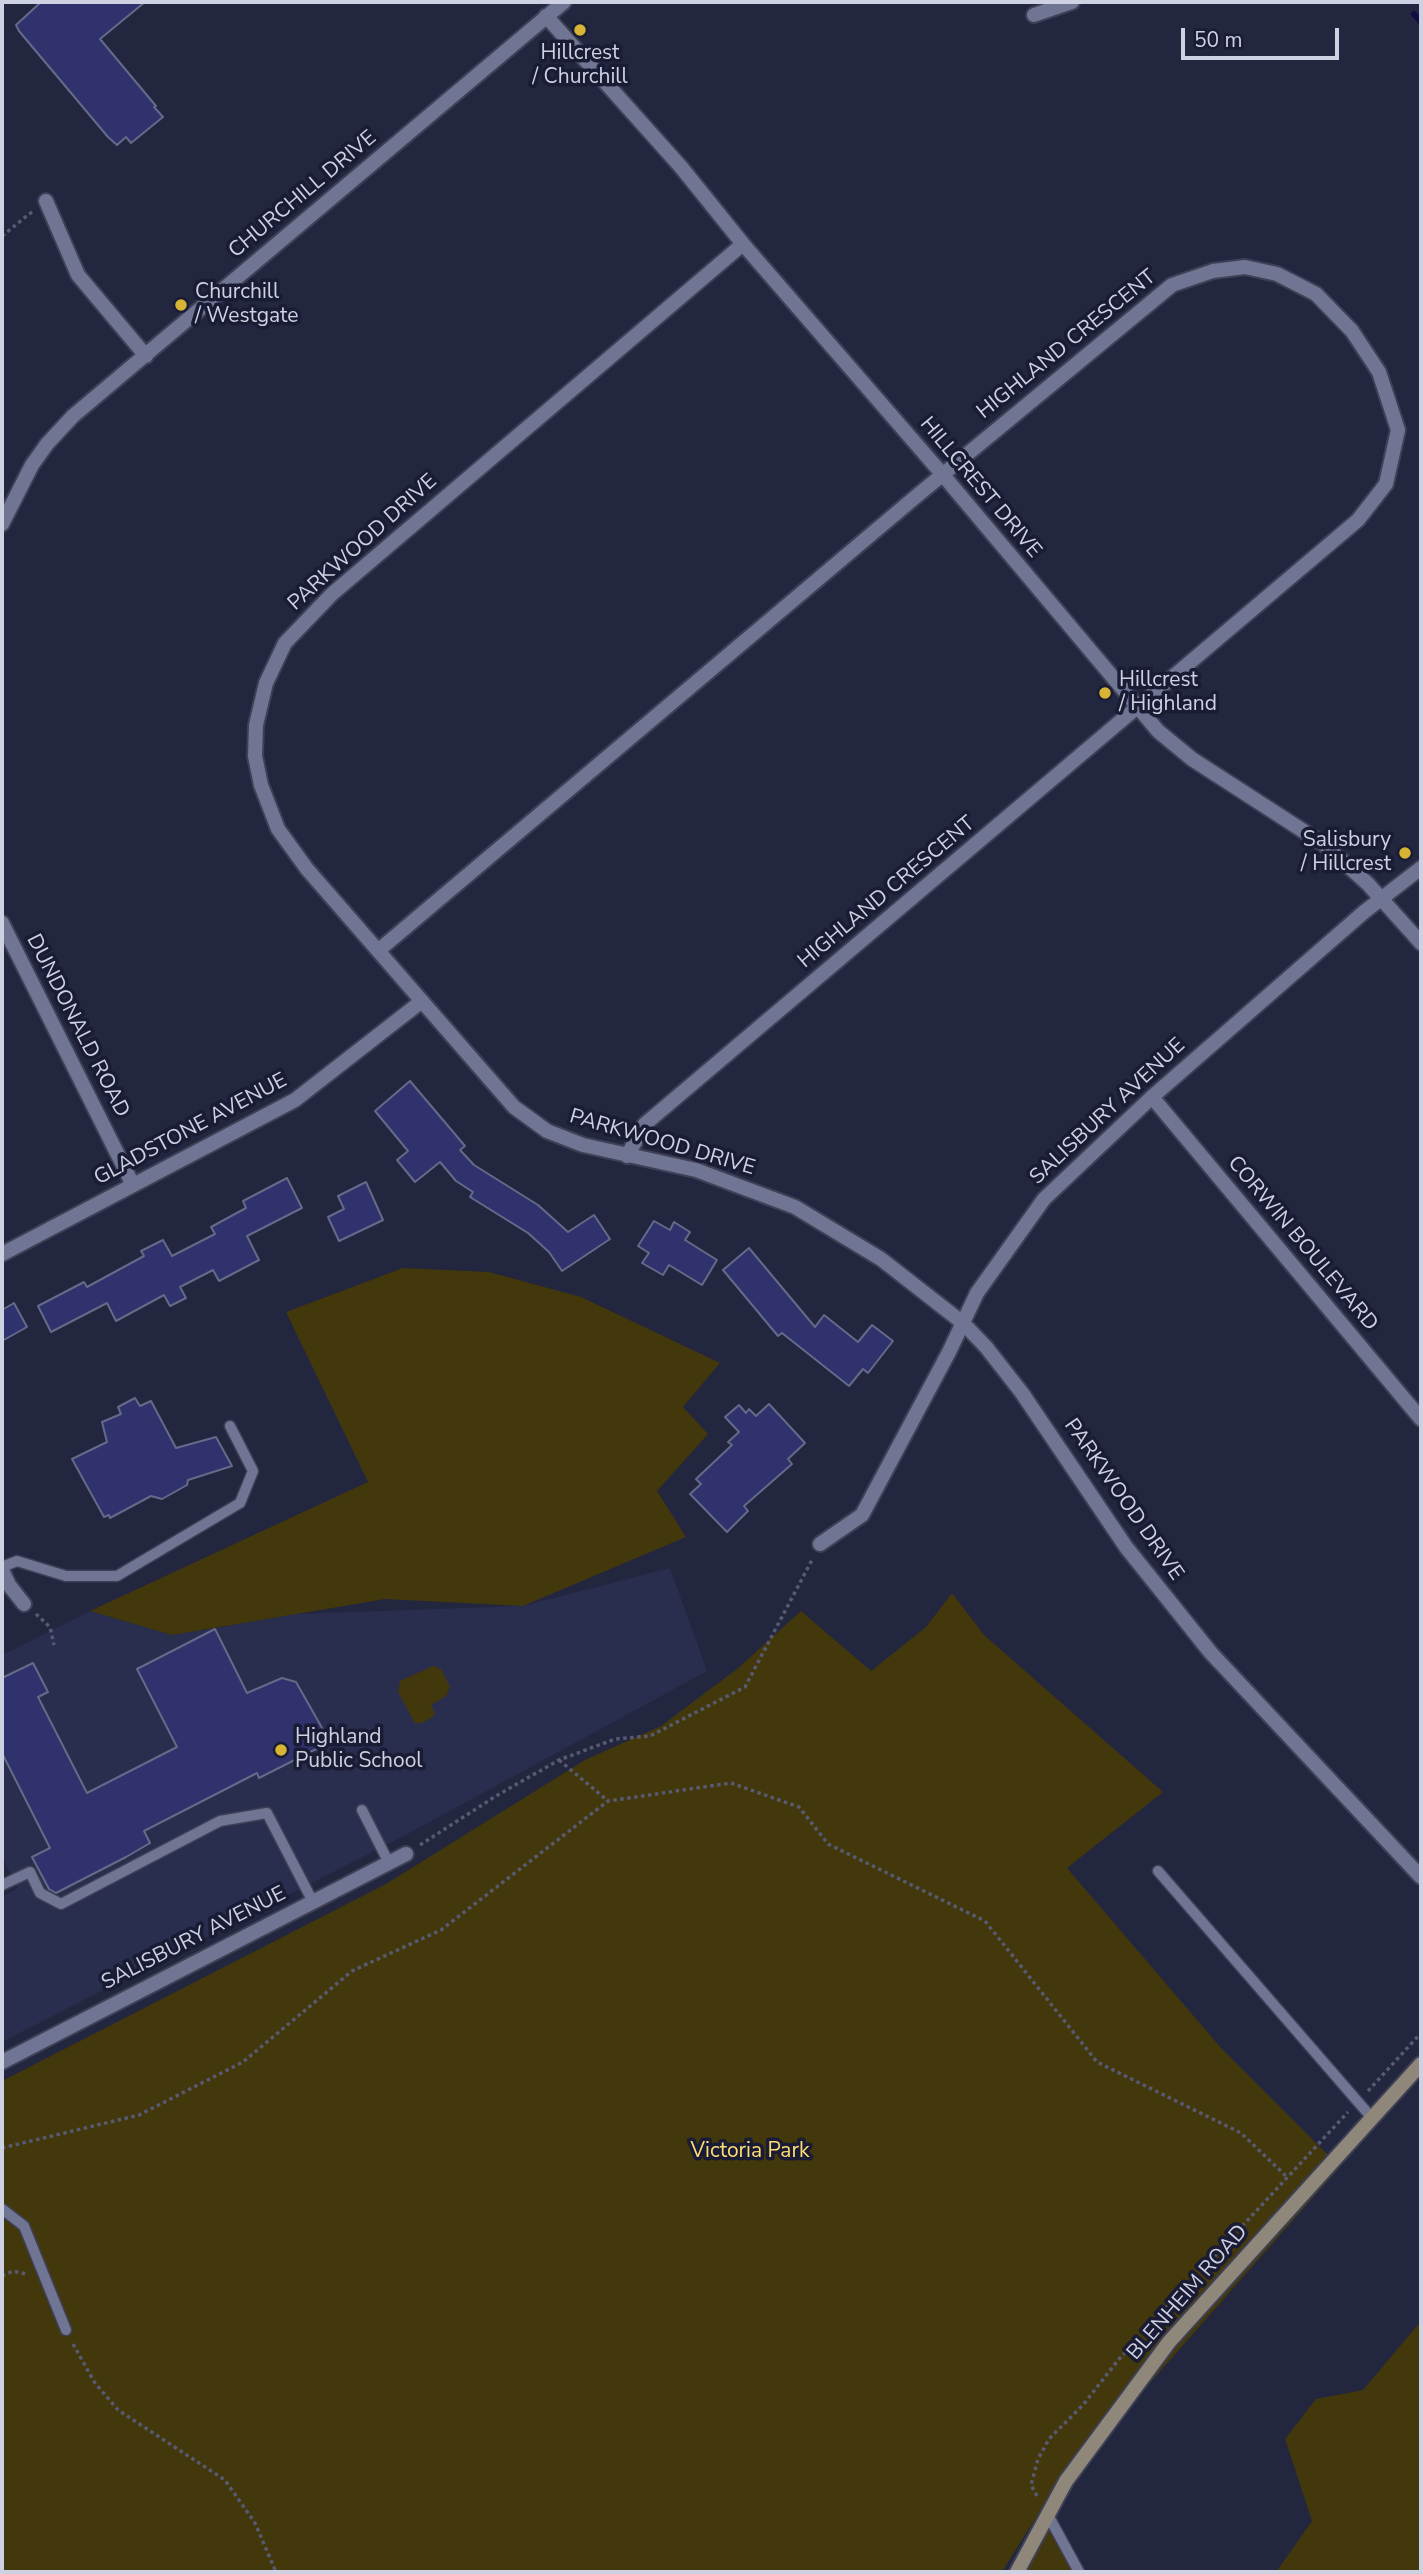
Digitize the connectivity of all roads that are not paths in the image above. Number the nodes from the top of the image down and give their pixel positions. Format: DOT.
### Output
graph roads {
  1 [pos="564,2"];
  2 [pos="1072,2"];
  3 [pos="1034,15"];
  4 [pos="546,16"];
  5 [pos="46,201"];
  6 [pos="743,244"];
  7 [pos="146,356"];
  8 [pos="943,475"];
  9 [pos="2,524"];
  10 [pos="1138,708"];
  11 [pos="1421,868"];
  12 [pos="1382,898"];
  13 [pos="2,923"];
  14 [pos="1421,943"];
  15 [pos="379,950"];
  16 [pos="422,1001"];
  17 [pos="1152,1097"];
  18 [pos="627,1156"];
  19 [pos="132,1185"];
  20 [pos="2,1254"];
  21 [pos="963,1323"];
  22 [pos="1421,1419"];
  23 [pos="230,1426"];
  24 [pos="820,1544"];
  25 [pos="2,1569"];
  26 [pos="24,1604"];
  27 [pos="362,1810"];
  28 [pos="406,1854"];
  29 [pos="389,1863"];
  30 [pos="1158,1871"];
  31 [pos="1421,1877"];
  32 [pos="2,1885"];
  33 [pos="313,1902"];
  34 [pos="2,2062"];
  35 [pos="1421,2064"];
  36 [pos="1372,2118"];
  37 [pos="2,2209"];
  38 [pos="66,2330"];
  39 [pos="1048,2515"];
  40 [pos="1017,2572"];
  41 [pos="1079,2572"];
  1 -- 4 [label="street, CHURCHILL DRIVE"];
  2 -- 3 [label="street"];
  4 -- 6 [label="street, HILLCREST DRIVE"];
  4 -- 7 [label="street, CHURCHILL DRIVE"];
  5 -- 7 [label="street"];
  6 -- 8 [label="street, HILLCREST DRIVE"];
  6 -- 15 [label="street, PARKWOOD DRIVE"];
  7 -- 9 [label="street, CHURCHILL DRIVE"];
  8 -- 10 [label="street, HILLCREST DRIVE"];
  8 -- 10 [label="street, HIGHLAND CRESCENT"];
  8 -- 15 [label="street, HIGHLAND CRESCENT"];
  10 -- 12 [label="street, HILLCREST DRIVE"];
  10 -- 18 [label="street, HIGHLAND CRESCENT"];
  11 -- 12 [label="street, SALISBURY AVENUE"];
  12 -- 14 [label="street, HILLCREST DRIVE"];
  12 -- 17 [label="street, SALISBURY AVENUE"];
  13 -- 19 [label="street, DUNDONALD ROAD"];
  15 -- 16 [label="street, PARKWOOD DRIVE"];
  16 -- 18 [label="street, PARKWOOD DRIVE"];
  16 -- 19 [label="street, GLADSTONE AVENUE"];
  17 -- 21 [label="street, SALISBURY AVENUE"];
  17 -- 22 [label="street, CORWIN BOULEVARD"];
  18 -- 21 [label="street, PARKWOOD DRIVE"];
  19 -- 20 [label="street, GLADSTONE AVENUE"];
  21 -- 24 [label="street, SALISBURY AVENUE"];
  21 -- 31 [label="street, PARKWOOD DRIVE"];
  23 -- 25 [label="lane"];
  25 -- 26 [label="street"];
  27 -- 29 [label="lane"];
  28 -- 29 [label="street, SALISBURY AVENUE"];
  29 -- 33 [label="street, SALISBURY AVENUE"];
  30 -- 36 [label="lane"];
  32 -- 33 [label="lane"];
  33 -- 34 [label="street, SALISBURY AVENUE"];
  35 -- 36 [label="main road, BLENHEIM ROAD"];
  36 -- 39 [label="main road, BLENHEIM ROAD"];
  37 -- 38 [label="lane"];
  39 -- 40 [label="main road, BLENHEIM ROAD"];
  39 -- 41 [label="lane"];
}
